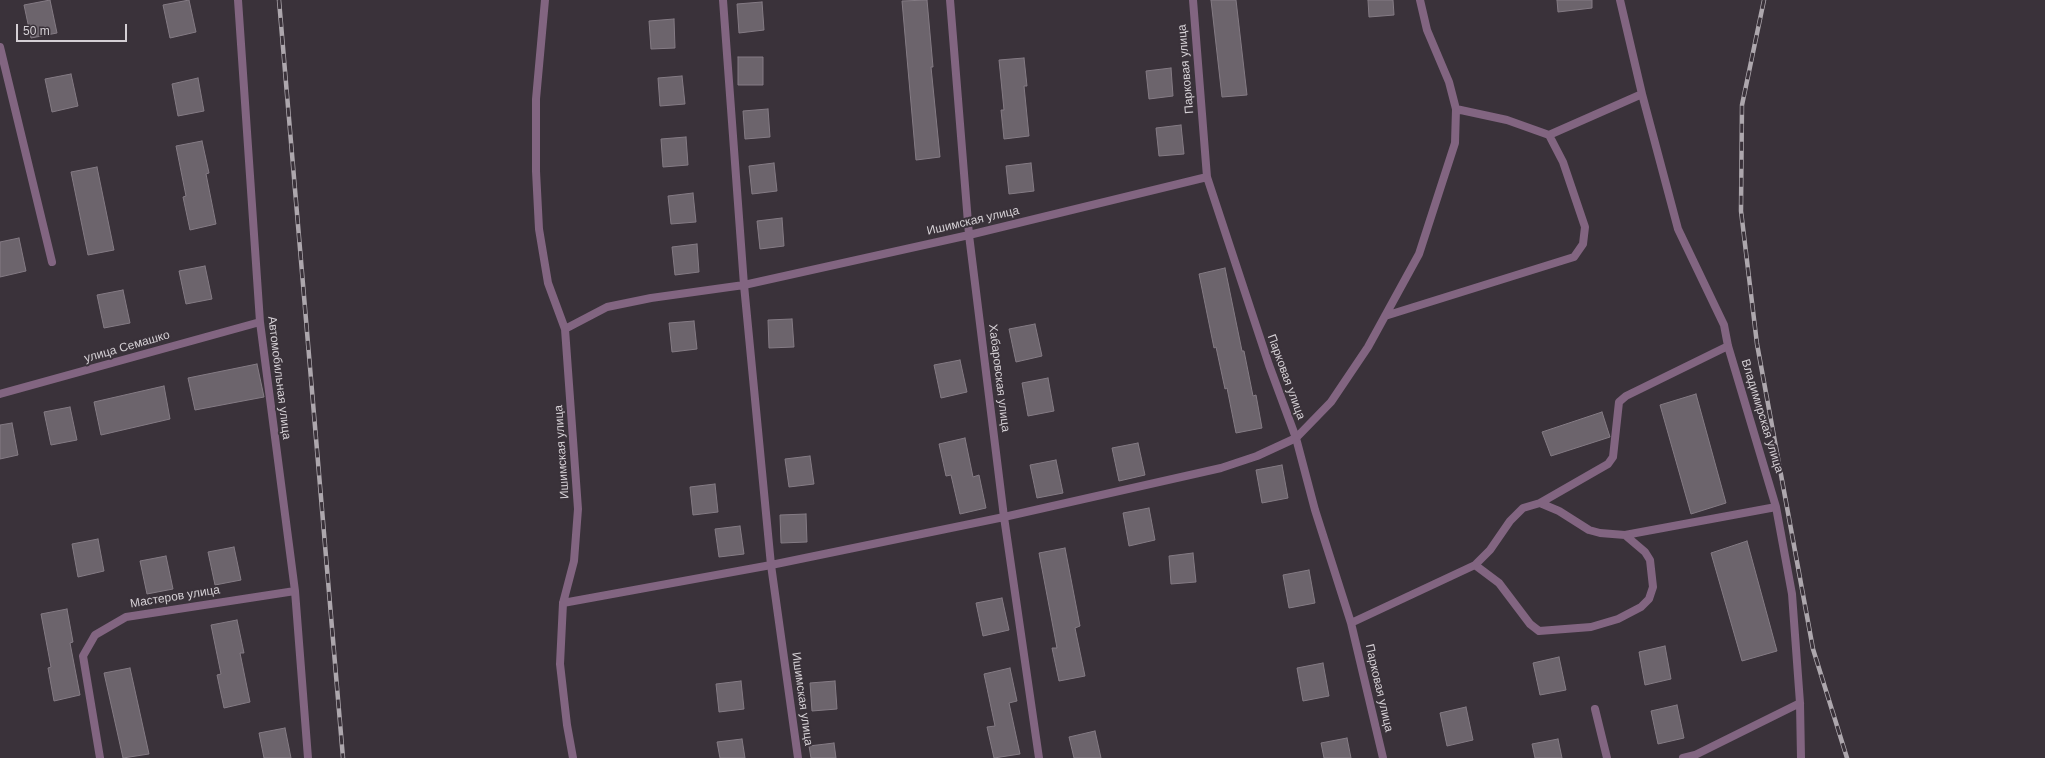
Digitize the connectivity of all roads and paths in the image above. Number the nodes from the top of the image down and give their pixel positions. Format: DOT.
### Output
graph roads {
  1 [pos="238,0"];
  2 [pos="545,0"];
  3 [pos="723,0"];
  4 [pos="950,0"];
  5 [pos="1193,0"];
  6 [pos="1420,0"];
  7 [pos="1620,0"];
  8 [pos="0,47"];
  9 [pos="1642,94"];
  10 [pos="1456,108"];
  11 [pos="1549,135"];
  12 [pos="1207,176"];
  13 [pos="969,235"];
  14 [pos="52,262"];
  15 [pos="744,285"];
  16 [pos="1385,316"];
  17 [pos="260,322"];
  18 [pos="565,329"];
  19 [pos="1728,346"];
  20 [pos="0,394"];
  21 [pos="1296,438"];
  22 [pos="1540,503"];
  23 [pos="1776,506"];
  24 [pos="1004,517"];
  25 [pos="1625,535"];
  26 [pos="771,565"];
  27 [pos="1475,565"];
  28 [pos="294,591"];
  29 [pos="563,602"];
  30 [pos="1351,623"];
  31 [pos="1800,703"];
  32 [pos="1595,710"];
  33 [pos="100,758"];
  34 [pos="308,758"];
  35 [pos="573,758"];
  36 [pos="798,758"];
  37 [pos="1039,758"];
  38 [pos="1383,758"];
  39 [pos="1607,758"];
  40 [pos="1683,758"];
  41 [pos="1801,758"];
  1 -- 17 [label="street, Автомобильная улица"];
  2 -- 18 [label="street"];
  3 -- 15 [label="street, Ишимская улица"];
  4 -- 13 [label="street, Хабаровская улица"];
  5 -- 12 [label="street, Парковая улица"];
  6 -- 10 [label="street"];
  7 -- 9 [label="street, Владимирская улица"];
  8 -- 14 [label="street"];
  9 -- 11 [label="street"];
  9 -- 19 [label="street, Владимирская улица"];
  10 -- 11 [label="street"];
  10 -- 16 [label="street"];
  11 -- 16 [label="street"];
  12 -- 13 [label="street, Ишимская улица"];
  12 -- 21 [label="street, Парковая улица"];
  13 -- 15 [label="street, Ишимская улица"];
  13 -- 24 [label="street, Хабаровская улица"];
  15 -- 18 [label="street, Ишимская улица"];
  15 -- 26 [label="street, Ишимская улица"];
  16 -- 21 [label="street"];
  17 -- 20 [label="street, улица Семашко"];
  17 -- 28 [label="street, Автомобильная улица"];
  18 -- 29 [label="street, Ишимская улица"];
  19 -- 22 [label="street"];
  19 -- 23 [label="street, Владимирская улица"];
  21 -- 24 [label="street"];
  21 -- 30 [label="street, Парковая улица"];
  22 -- 25 [label="street"];
  22 -- 27 [label="street"];
  23 -- 25 [label="street"];
  23 -- 31 [label="street, Владимирская улица"];
  24 -- 26 [label="street"];
  24 -- 37 [label="street, Хабаровская улица"];
  25 -- 27 [label="street"];
  26 -- 29 [label="street"];
  26 -- 36 [label="street, Ишимская улица"];
  27 -- 30 [label="street"];
  28 -- 33 [label="street, Мастеров улица"];
  28 -- 34 [label="street, Автомобильная улица"];
  29 -- 35 [label="street, Ишимская улица"];
  30 -- 38 [label="street, Парковая улица"];
  31 -- 40 [label="street"];
  31 -- 41 [label="street, Владимирская улица"];
  32 -- 39 [label="street"];
}
